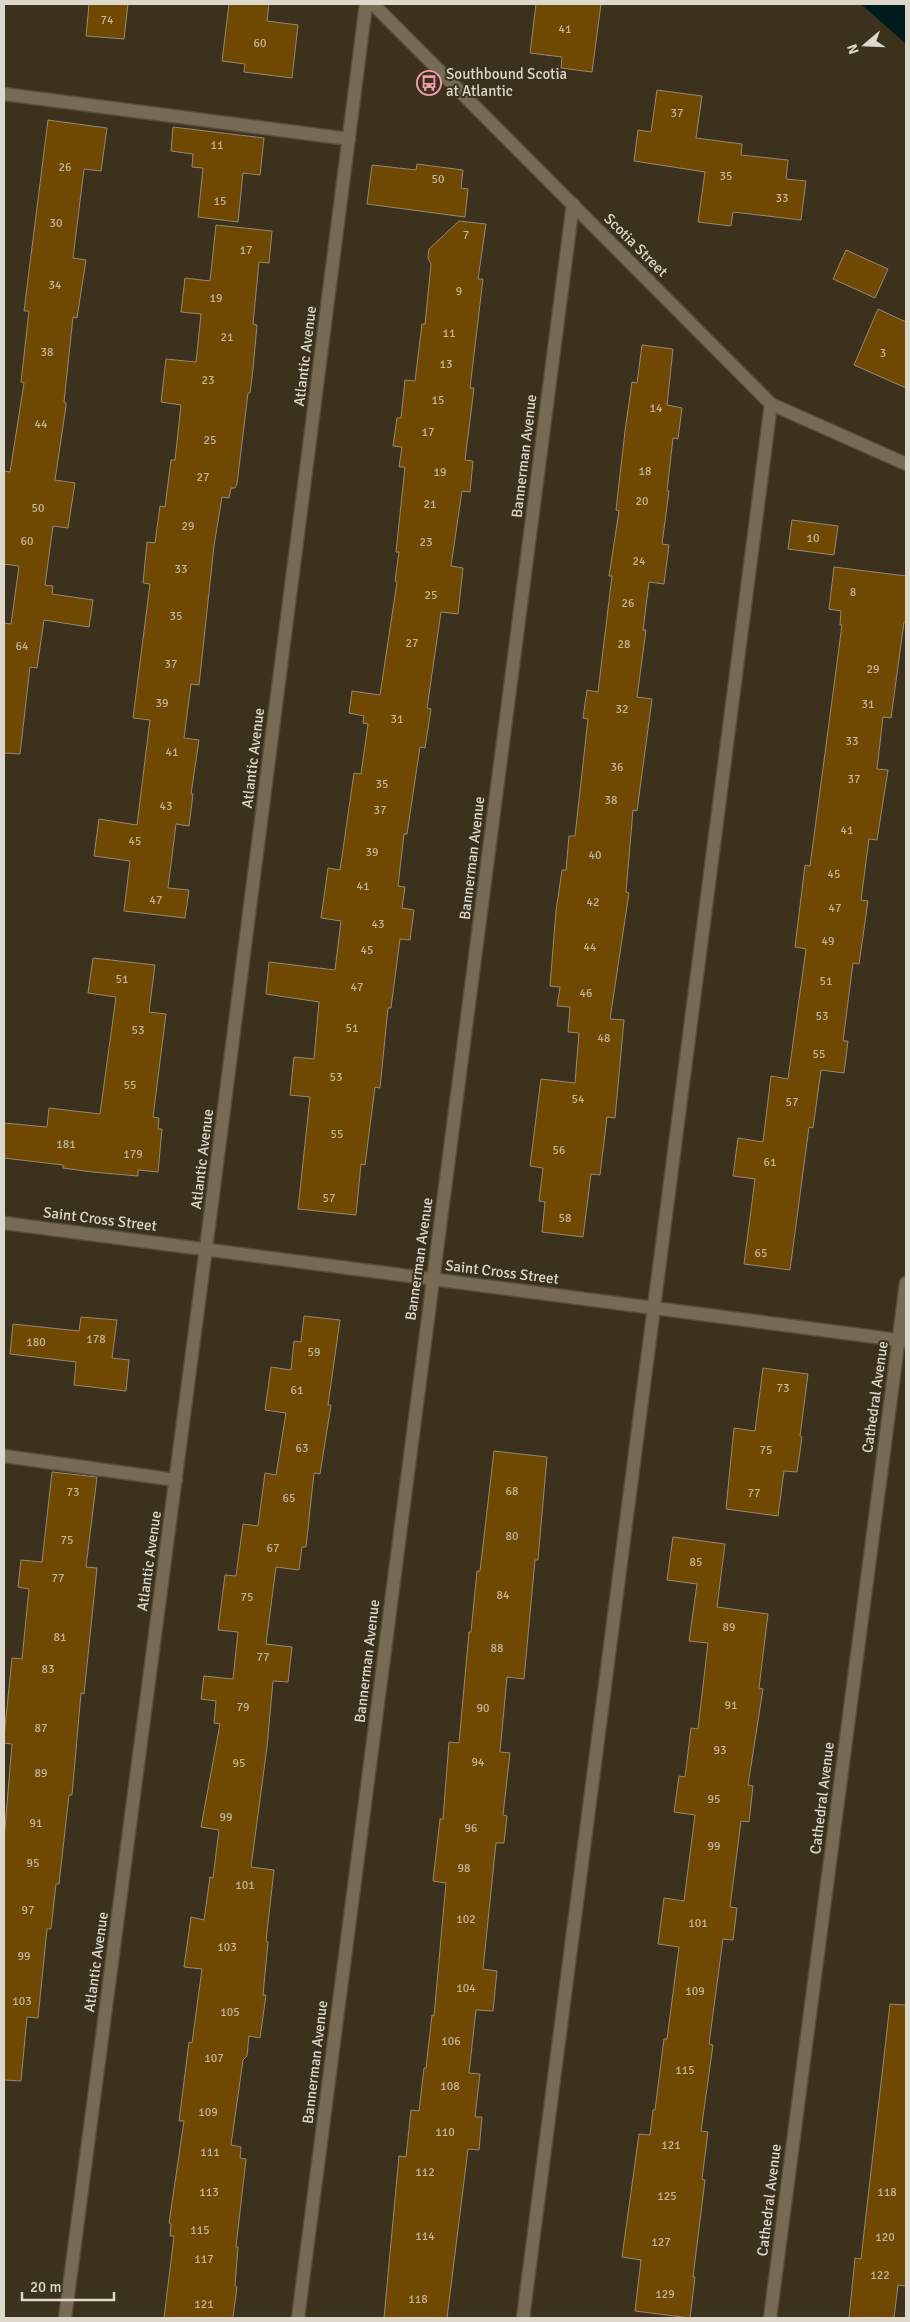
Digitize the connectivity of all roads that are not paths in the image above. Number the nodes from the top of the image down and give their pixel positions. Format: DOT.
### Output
graph roads {
  1 [pos="366,4"];
  2 [pos="373,4"];
  3 [pos="4,94"];
  4 [pos="349,139"];
  5 [pos="573,204"];
  6 [pos="771,404"];
  7 [pos="906,464"];
  8 [pos="4,1223"];
  9 [pos="206,1250"];
  10 [pos="433,1279"];
  11 [pos="906,1283"];
  12 [pos="654,1308"];
  13 [pos="903,1340"];
  14 [pos="4,1456"];
  15 [pos="176,1480"];
  16 [pos="65,2318"];
  17 [pos="298,2318"];
  18 [pos="523,2318"];
  19 [pos="770,2318"];
  1 -- 4 [label="street, Atlantic Avenue"];
  2 -- 5 [label="street, Scotia Street"];
  3 -- 4 [label="street"];
  4 -- 9 [label="street, Atlantic Avenue"];
  5 -- 6 [label="street, Scotia Street"];
  5 -- 10 [label="street, Bannerman Avenue"];
  6 -- 7 [label="street, Scotia Street"];
  6 -- 12 [label="street"];
  8 -- 9 [label="street, Saint Cross Street"];
  9 -- 10 [label="street, Saint Cross Street"];
  9 -- 15 [label="street, Atlantic Avenue"];
  10 -- 12 [label="street, Saint Cross Street"];
  10 -- 17 [label="street, Bannerman Avenue"];
  11 -- 13 [label="street, Cathedral Avenue"];
  12 -- 13 [label="street, Saint Cross Street"];
  12 -- 18 [label="street"];
  13 -- 19 [label="street, Cathedral Avenue"];
  14 -- 15 [label="street"];
  15 -- 16 [label="street, Atlantic Avenue"];
}
